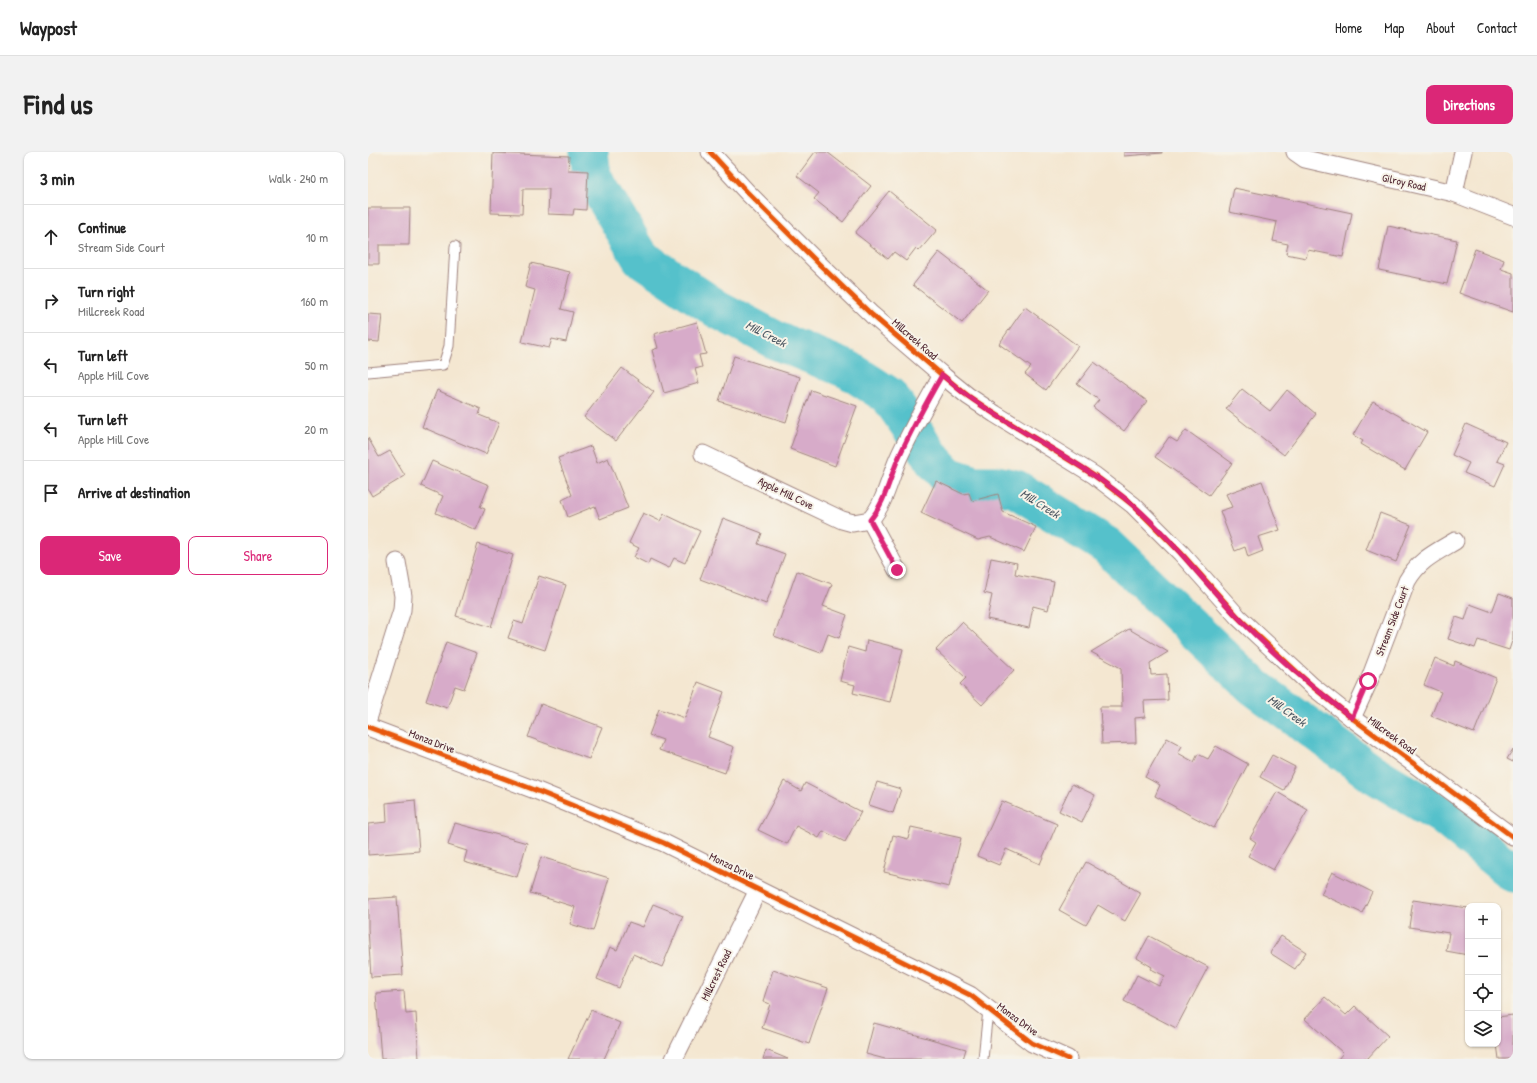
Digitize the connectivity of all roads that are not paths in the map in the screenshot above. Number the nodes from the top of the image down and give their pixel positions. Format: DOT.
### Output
graph roads {
  1 [pos="710,152"];
  2 [pos="1295,152"];
  3 [pos="1464,152"];
  4 [pos="1454,193"];
  5 [pos="1513,216"];
  6 [pos="455,246"];
  7 [pos="368,372"];
  8 [pos="942,375"];
  9 [pos="703,454"];
  10 [pos="870,520"];
  11 [pos="1455,541"];
  12 [pos="397,562"];
  13 [pos="897,570"];
  14 [pos="1352,718"];
  15 [pos="368,719"];
  16 [pos="368,727"];
  17 [pos="1513,837"];
  18 [pos="758,890"];
  19 [pos="988,1010"];
  20 [pos="674,1059"];
  21 [pos="983,1059"];
  22 [pos="1068,1059"];
  1 -- 8 [label="street, Millcreek Road"];
  2 -- 4 [label="street, Gilroy Road"];
  3 -- 4 [label="street"];
  4 -- 5 [label="street, Gilroy Road"];
  6 -- 7 [label="lane"];
  8 -- 10 [label="street"];
  8 -- 14 [label="street, Millcreek Road"];
  9 -- 10 [label="street, Apple Mill Cove"];
  10 -- 13 [label="street"];
  11 -- 14 [label="street, Stream Side Court"];
  12 -- 15 [label="street"];
  14 -- 17 [label="street, Millcreek Road"];
  16 -- 18 [label="street, Monza Drive"];
  18 -- 19 [label="street, Monza Drive"];
  18 -- 20 [label="street, Millcrest Road"];
  19 -- 21 [label="lane"];
  19 -- 22 [label="street, Monza Drive"];
}
